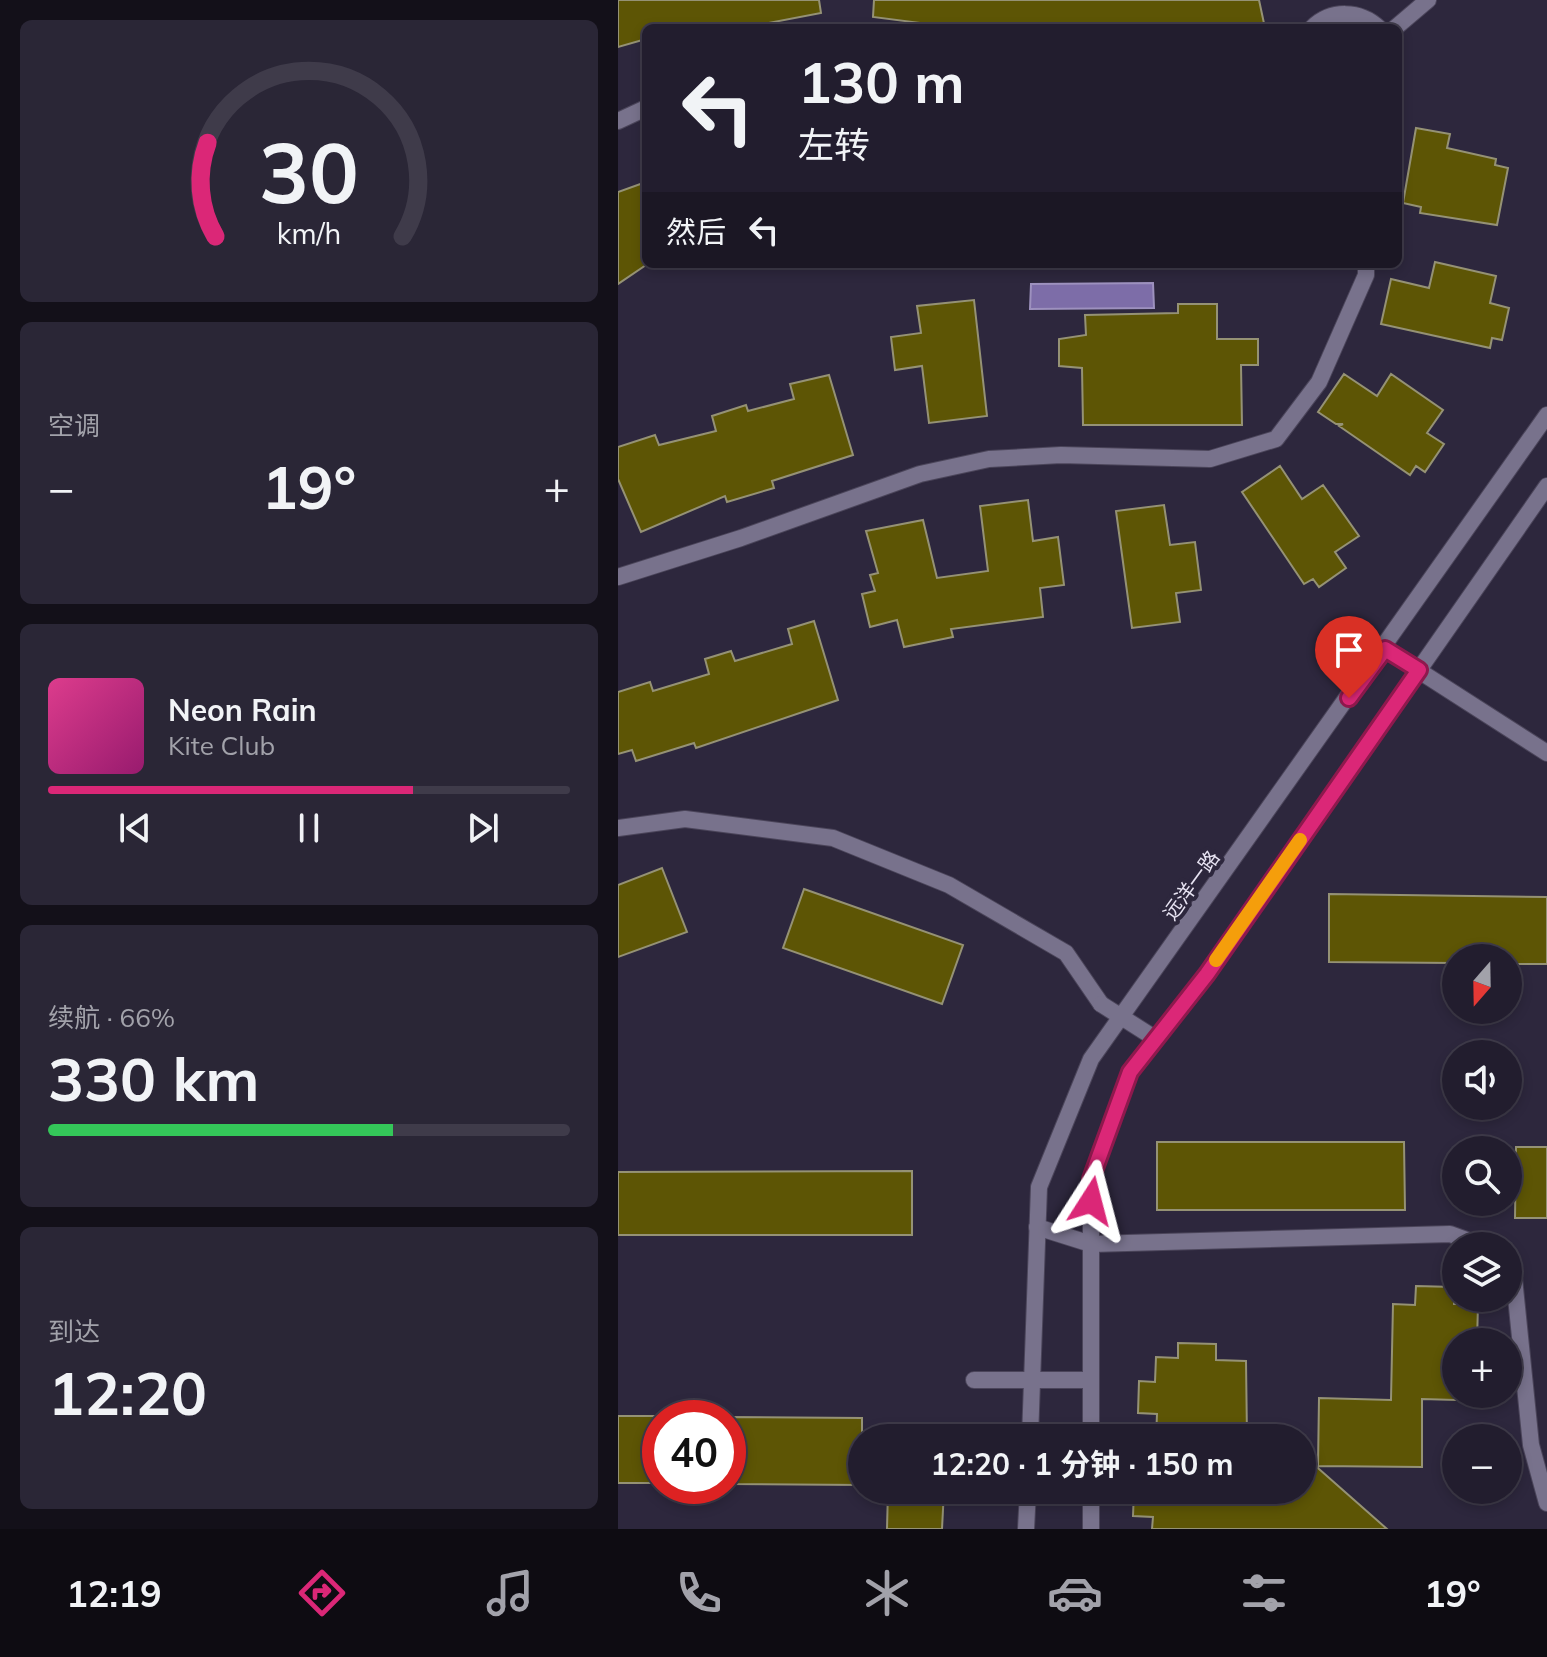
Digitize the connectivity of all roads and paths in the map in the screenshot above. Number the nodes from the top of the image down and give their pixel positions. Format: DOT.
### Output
graph roads {
  1 [pos="1428,0"];
  2 [pos="1318,24"];
  3 [pos="1374,24"];
  4 [pos="1400,24"];
  5 [pos="642,110"];
  6 [pos="618,121"];
  7 [pos="1366,268"];
  8 [pos="1547,415"];
  9 [pos="1547,486"];
  10 [pos="618,577"];
  11 [pos="1385,649"];
  12 [pos="1419,670"];
  13 [pos="1547,753"];
  14 [pos="618,828"];
  15 [pos="1121,1017"];
  16 [pos="1156,1039"];
  17 [pos="1037,1227"];
  18 [pos="1442,1234"];
  19 [pos="1091,1244"];
  20 [pos="1517,1312"];
  21 [pos="1032,1378"];
  22 [pos="974,1380"];
  23 [pos="1091,1380"];
  24 [pos="1030,1424"];
  25 [pos="1091,1424"];
  26 [pos="1547,1503"];
  27 [pos="1027,1504"];
  28 [pos="1091,1504"];
  29 [pos="1026,1529"];
  30 [pos="1091,1529"];
  1 -- 4 [label="street"];
  2 -- 3 [label="street"];
  5 -- 6 [label="street"];
  7 -- 10 [label="street"];
  8 -- 11 [label="street, 远洋一路"];
  9 -- 12 [label="street"];
  11 -- 12 [label="street"];
  11 -- 15 [label="street, 远洋一路"];
  12 -- 13 [label="street"];
  12 -- 16 [label="street"];
  14 -- 15 [label="street"];
  15 -- 16 [label="street"];
  15 -- 17 [label="street, 远洋一路"];
  16 -- 19 [label="street"];
  17 -- 19 [label="street"];
  17 -- 21 [label="street, 远洋一路"];
  18 -- 19 [label="street"];
  19 -- 23 [label="street"];
  20 -- 26 [label="street"];
  21 -- 22 [label="street"];
  21 -- 23 [label="street"];
  21 -- 24 [label="street, 远洋一路"];
  23 -- 25 [label="street"];
  27 -- 29 [label="street"];
  28 -- 30 [label="street"];
}
